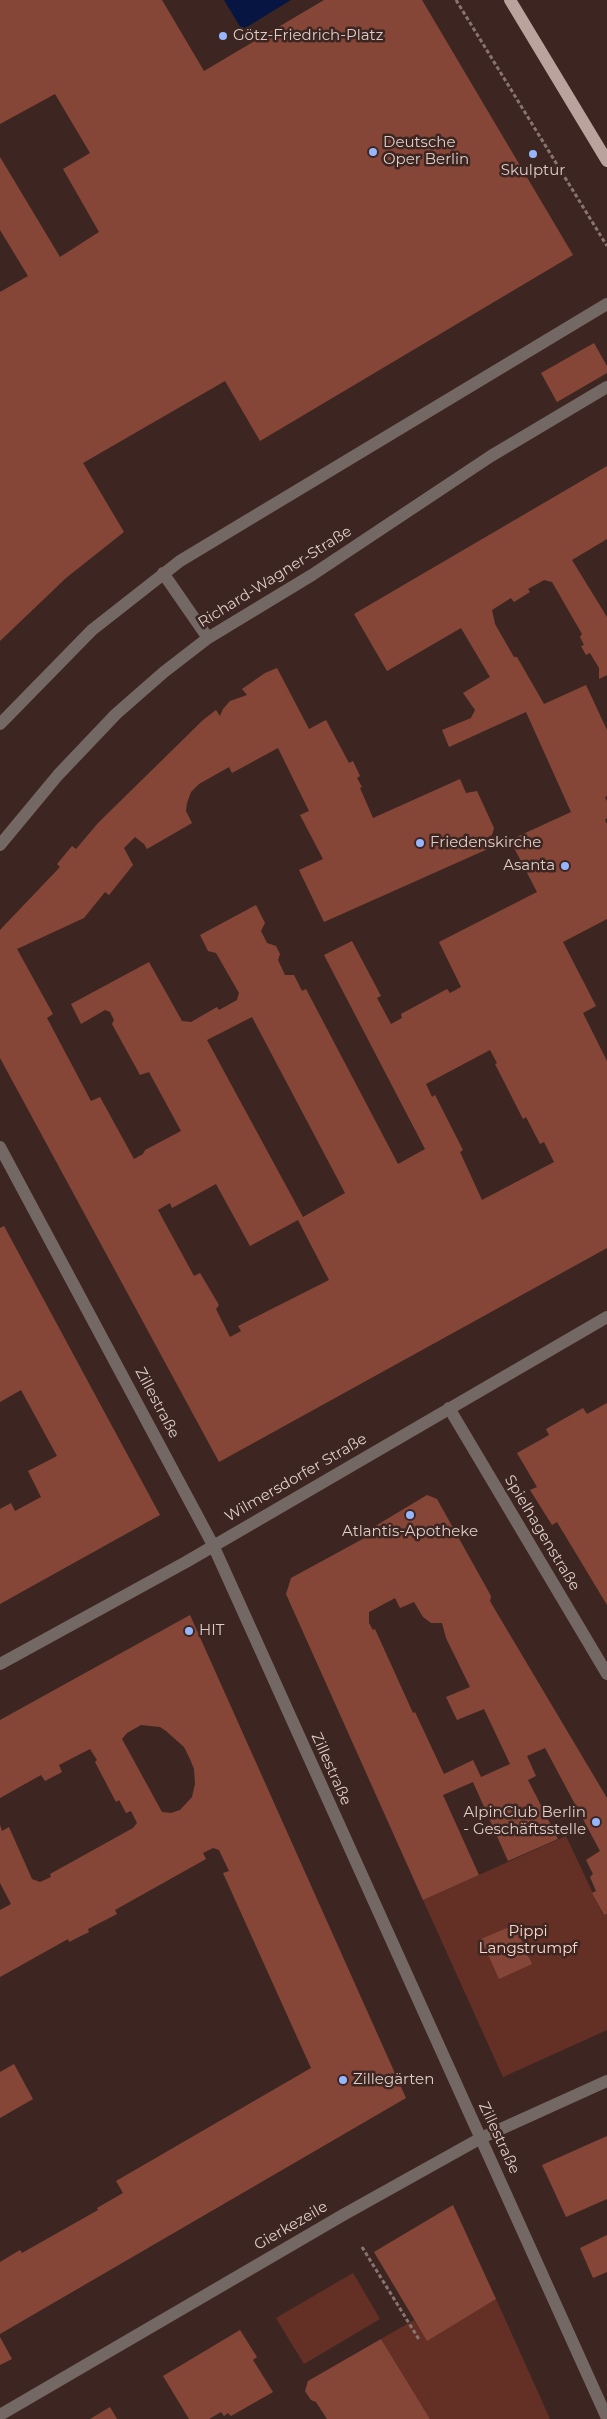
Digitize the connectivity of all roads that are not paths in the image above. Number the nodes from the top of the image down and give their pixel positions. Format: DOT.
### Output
graph roads {
  1 [pos="510,0"];
  2 [pos="607,161"];
  3 [pos="607,304"];
  4 [pos="607,387"];
  5 [pos="163,574"];
  6 [pos="208,638"];
  7 [pos="0,724"];
  8 [pos="0,845"];
  9 [pos="0,1147"];
  10 [pos="607,1317"];
  11 [pos="449,1408"];
  12 [pos="213,1545"];
  13 [pos="0,1664"];
  14 [pos="607,1674"];
  15 [pos="607,2081"];
  16 [pos="481,2138"];
  17 [pos="0,2415"];
  18 [pos="607,2418"];
  1 -- 2 [label="main road"];
  3 -- 5 [label="street"];
  4 -- 6 [label="street, Richard-Wagner-Straße"];
  5 -- 6 [label="street"];
  5 -- 7 [label="street"];
  6 -- 8 [label="street, Richard-Wagner-Straße"];
  9 -- 12 [label="street, Zillestraße"];
  10 -- 11 [label="street, Wilmersdorfer Straße"];
  11 -- 12 [label="street, Wilmersdorfer Straße"];
  11 -- 14 [label="street, Spielhagenstraße"];
  12 -- 13 [label="street, Wilmersdorfer Straße"];
  12 -- 16 [label="street, Zillestraße"];
  15 -- 16 [label="street, Gierkezeile"];
  16 -- 17 [label="street, Gierkezeile"];
  16 -- 18 [label="street, Zillestraße"];
}
